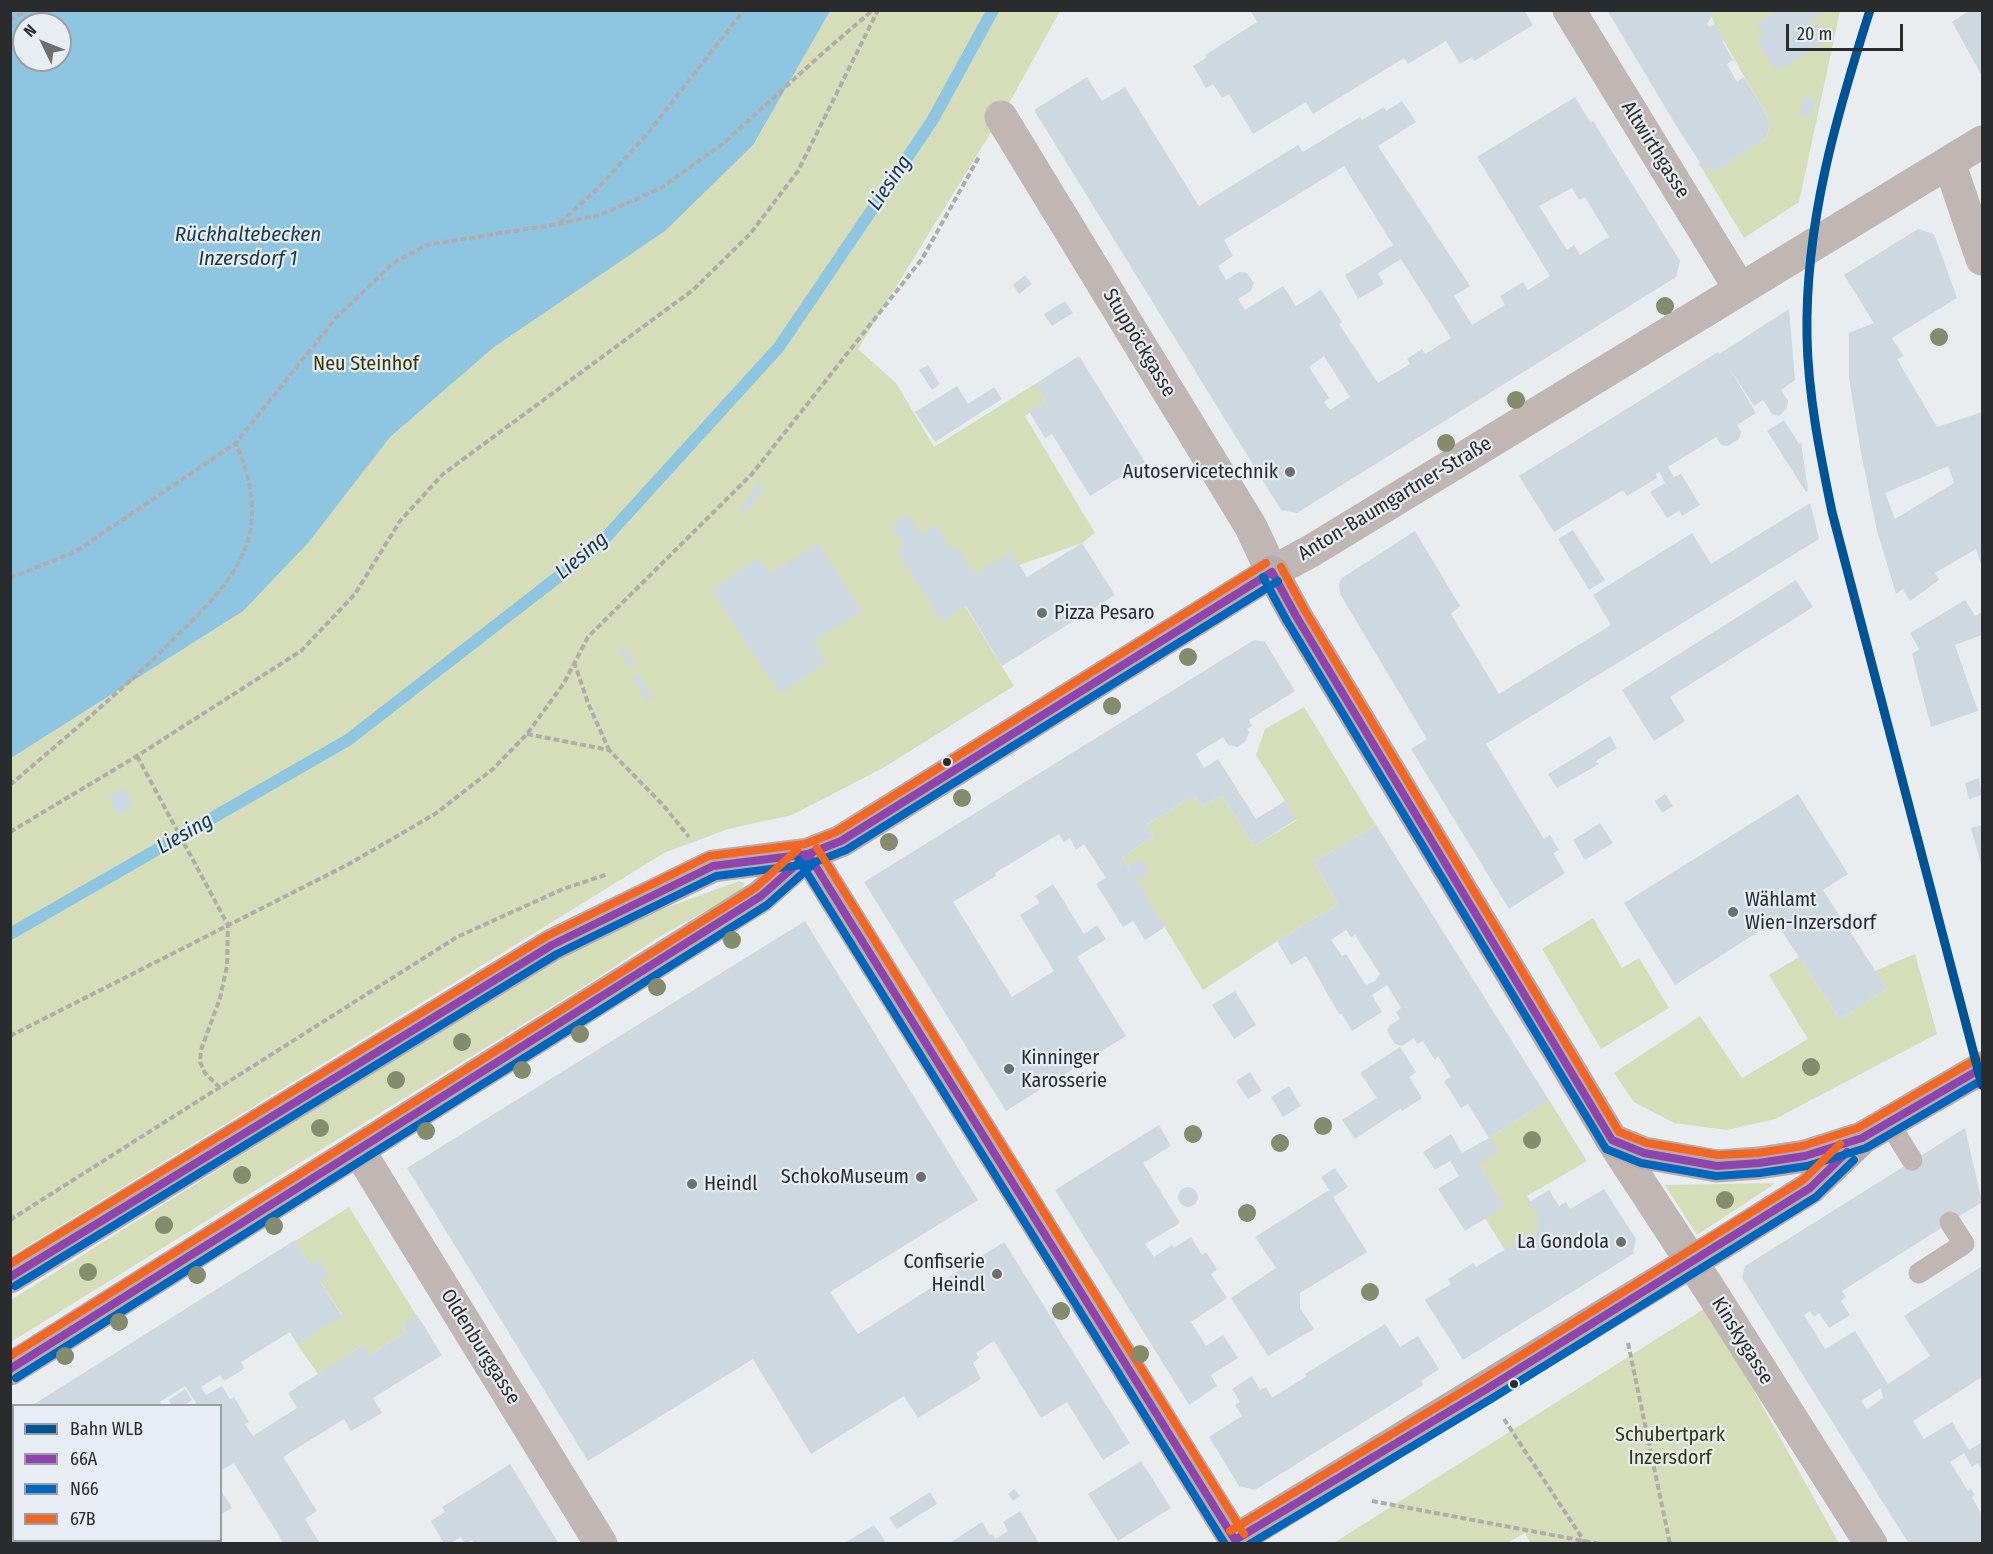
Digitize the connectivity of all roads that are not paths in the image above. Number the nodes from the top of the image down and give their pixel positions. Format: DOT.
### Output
graph roads {
  1 [pos="1569,10"];
  2 [pos="1001,117"];
  3 [pos="1983,142"];
  4 [pos="1949,162"];
  5 [pos="1983,259"];
  6 [pos="1740,289"];
  7 [pos="1272,572"];
  8 [pos="808,854"];
  9 [pos="1983,1068"];
  10 [pos="1875,1130"];
  11 [pos="1612,1140"];
  12 [pos="358,1151"];
  13 [pos="1912,1160"];
  14 [pos="1950,1222"];
  15 [pos="1691,1263"];
  16 [pos="1919,1273"];
  17 [pos="10,1277"];
  18 [pos="10,1369"];
  19 [pos="1234,1542"];
  20 [pos="601,1544"];
  21 [pos="1871,1544"];
  1 -- 6 [label="street, Altwirthgasse"];
  2 -- 7 [label="street, Stuppöckgasse"];
  3 -- 4 [label="street, Anton-Baumgartner-Straße"];
  4 -- 5 [label="street"];
  4 -- 6 [label="street, Anton-Baumgartner-Straße"];
  6 -- 7 [label="street, Anton-Baumgartner-Straße"];
  7 -- 8 [label="main road, Anton-Baumgartner-Straße"];
  7 -- 11 [label="main road, Kinskygasse"];
  8 -- 12 [label="main road, Anton-Baumgartner-Straße"];
  8 -- 17 [label="main road, Anton-Baumgartner-Straße"];
  8 -- 19 [label="main road"];
  9 -- 10 [label="main road"];
  10 -- 11 [label="main road"];
  10 -- 13 [label="lane"];
  10 -- 15 [label="main road"];
  11 -- 15 [label="street, Kinskygasse"];
  12 -- 18 [label="main road, Anton-Baumgartner-Straße"];
  12 -- 20 [label="street, Oldenburggasse"];
  14 -- 16 [label="lane"];
  15 -- 19 [label="main road"];
  15 -- 21 [label="street, Kinskygasse"];
}
